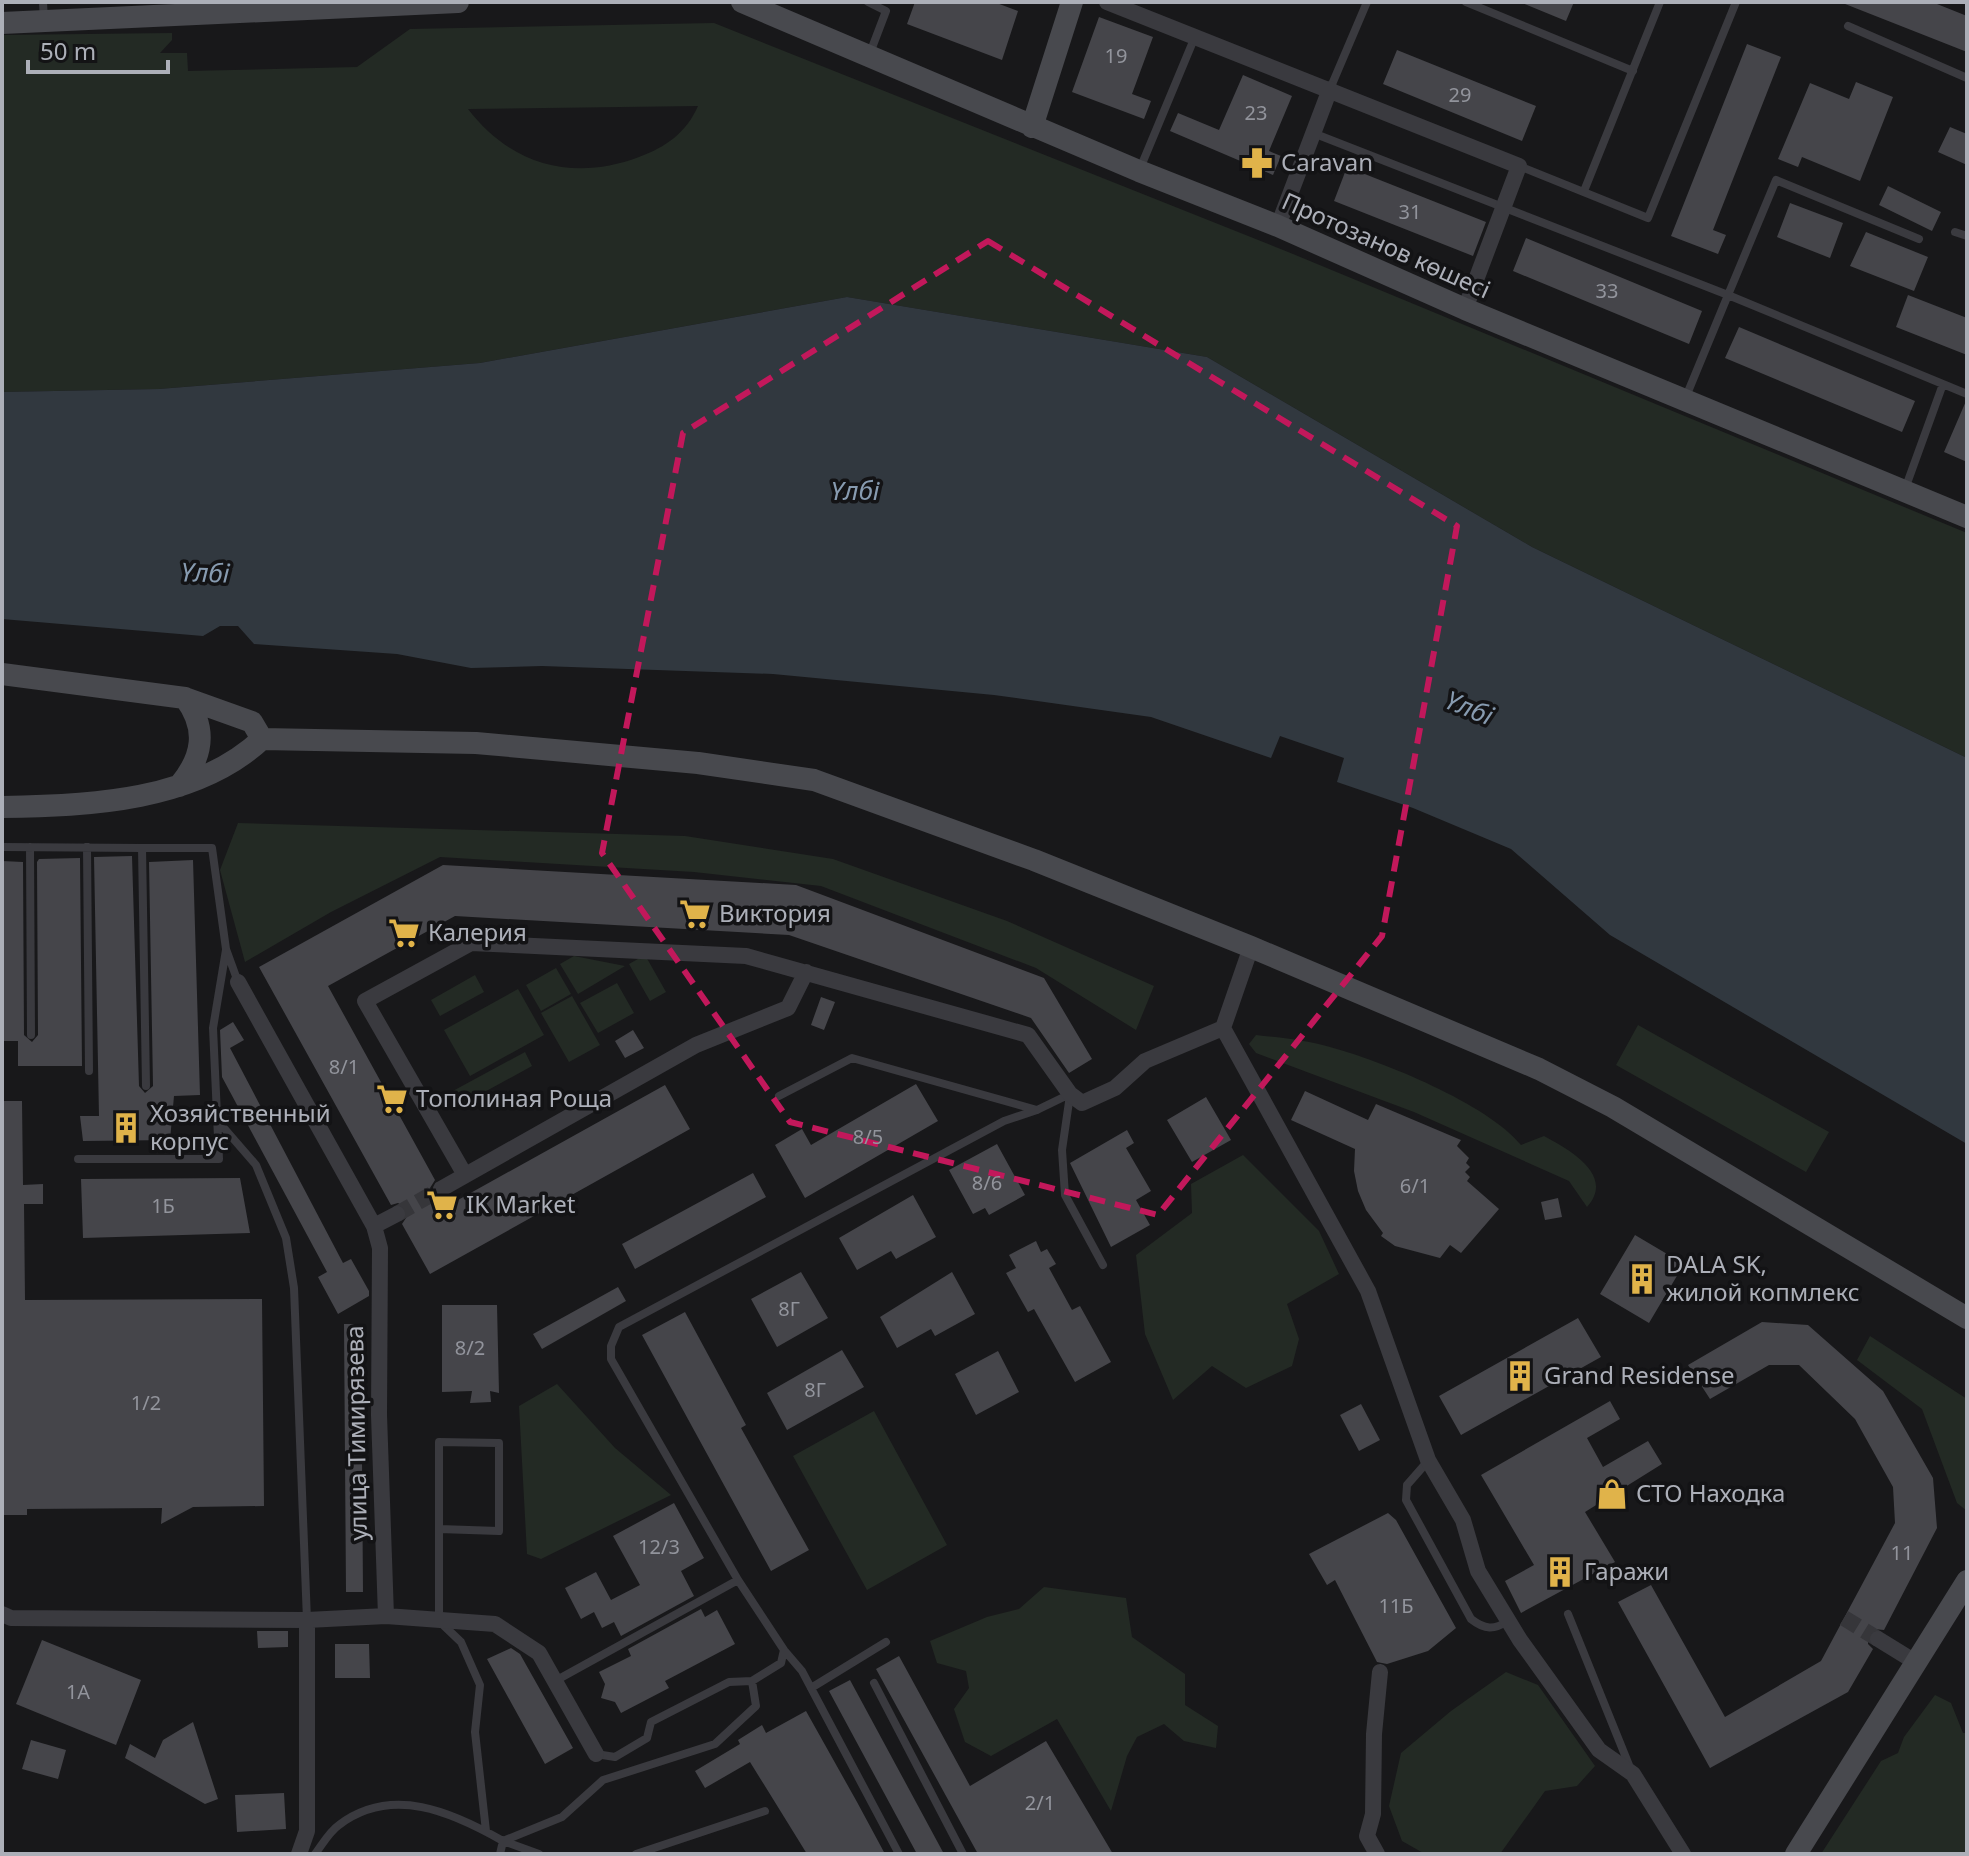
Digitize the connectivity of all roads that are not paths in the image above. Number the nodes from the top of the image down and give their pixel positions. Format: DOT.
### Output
graph roads {
  1 [pos="458,2"];
  2 [pos="742,2"];
  3 [pos="868,2"];
  4 [pos="1072,2"];
  5 [pos="1107,2"];
  6 [pos="1367,2"];
  7 [pos="1466,2"];
  8 [pos="1660,2"];
  9 [pos="1736,2"];
  10 [pos="44,12"];
  11 [pos="2,23"];
  12 [pos="1848,26"];
  13 [pos="1194,39"];
  14 [pos="868,58"];
  15 [pos="1633,71"];
  16 [pos="1967,78"];
  17 [pos="1330,89"];
  18 [pos="1032,127"];
  19 [pos="1311,133"];
  20 [pos="1519,166"];
  21 [pos="1139,171"];
  22 [pos="1584,191"];
  23 [pos="1505,210"];
  24 [pos="1278,226"];
  25 [pos="1955,232"];
  26 [pos="1967,236"];
  27 [pos="1919,239"];
  28 [pos="1728,295"];
  29 [pos="1465,309"];
  30 [pos="1943,384"];
  31 [pos="1967,394"];
  32 [pos="1685,400"];
  33 [pos="1905,491"];
  34 [pos="1967,517"];
  35 [pos="2,674"];
  36 [pos="185,698"];
  37 [pos="262,739"];
  38 [pos="179,786"];
  39 [pos="2,807"];
  40 [pos="2,847"];
  41 [pos="30,847"];
  42 [pos="87,847"];
  43 [pos="142,848"];
  44 [pos="1251,947"];
  45 [pos="226,949"];
  46 [pos="806,972"];
  47 [pos="238,982"];
  48 [pos="1223,1028"];
  49 [pos="31,1035"];
  50 [pos="89,1071"];
  51 [pos="146,1086"];
  52 [pos="1070,1094"];
  53 [pos="779,1096"];
  54 [pos="1037,1110"];
  55 [pos="217,1120"];
  56 [pos="78,1159"];
  57 [pos="465,1175"];
  58 [pos="441,1189"];
  59 [pos="397,1214"];
  60 [pos="374,1226"];
  61 [pos="1103,1265"];
  62 [pos="1967,1318"];
  63 [pos="1428,1460"];
  64 [pos="439,1529"];
  65 [pos="738,1580"];
  66 [pos="1967,1581"];
  67 [pos="2,1614"];
  68 [pos="1568,1614"];
  69 [pos="386,1616"];
  70 [pos="307,1620"];
  71 [pos="439,1621"];
  72 [pos="1508,1621"];
  73 [pos="1878,1639"];
  74 [pos="886,1642"];
  75 [pos="784,1650"];
  76 [pos="1917,1663"];
  77 [pos="1380,1672"];
  78 [pos="555,1681"];
  79 [pos="752,1681"];
  80 [pos="874,1683"];
  81 [pos="811,1688"];
  82 [pos="596,1754"];
  83 [pos="1633,1774"];
  84 [pos="765,1811"];
  85 [pos="486,1831"];
  86 [pos="503,1841"];
  87 [pos="299,1854"];
  88 [pos="315,1854"];
  89 [pos="500,1854"];
  90 [pos="539,1854"];
  91 [pos="636,1854"];
  92 [pos="899,1854"];
  93 [pos="963,1854"];
  94 [pos="1377,1854"];
  95 [pos="1683,1854"];
  96 [pos="1796,1854"];
  1 -- 10 [label="main road"];
  2 -- 14 [label="main road, Протозанов көшесі"];
  3 -- 14 [label="lane"];
  4 -- 18 [label="main road"];
  5 -- 13 [label="street"];
  6 -- 17 [label="lane"];
  7 -- 15 [label="lane"];
  8 -- 15 [label="lane"];
  9 -- 22 [label="lane"];
  10 -- 11 [label="main road"];
  12 -- 16 [label="lane"];
  13 -- 17 [label="street"];
  13 -- 21 [label="lane"];
  14 -- 18 [label="main road, Протозанов көшесі"];
  15 -- 22 [label="lane"];
  17 -- 19 [label="street"];
  17 -- 20 [label="street"];
  18 -- 21 [label="main road, Протозанов көшесі"];
  19 -- 23 [label="lane"];
  19 -- 24 [label="street"];
  20 -- 22 [label="lane"];
  20 -- 23 [label="street"];
  21 -- 24 [label="main road, Протозанов көшесі"];
  23 -- 28 [label="lane"];
  23 -- 29 [label="street"];
  24 -- 29 [label="main road, Протозанов көшесі"];
  25 -- 26 [label="lane"];
  27 -- 28 [label="lane"];
  28 -- 30 [label="lane"];
  28 -- 32 [label="lane"];
  29 -- 32 [label="main road, Протозанов көшесі"];
  30 -- 31 [label="lane"];
  30 -- 33 [label="lane"];
  32 -- 33 [label="main road, Протозанов көшесі"];
  33 -- 34 [label="main road, Протозанов көшесі"];
  35 -- 36 [label="main road"];
  36 -- 37 [label="main road"];
  36 -- 38 [label="main road"];
  37 -- 38 [label="main road"];
  37 -- 44 [label="main road"];
  38 -- 39 [label="main road"];
  40 -- 41 [label="lane"];
  41 -- 42 [label="lane"];
  41 -- 49 [label="lane"];
  42 -- 43 [label="lane"];
  42 -- 50 [label="lane"];
  43 -- 45 [label="lane"];
  43 -- 51 [label="lane"];
  44 -- 48 [label="street"];
  44 -- 62 [label="main road"];
  45 -- 47 [label="lane"];
  45 -- 55 [label="lane"];
  46 -- 52 [label="street"];
  46 -- 57 [label="street"];
  46 -- 57 [label="street"];
  47 -- 60 [label="street, улица Тимирязева"];
  48 -- 52 [label="street"];
  48 -- 63 [label="street"];
  52 -- 54 [label="lane"];
  52 -- 61 [label="lane"];
  53 -- 54 [label="lane"];
  54 -- 65 [label="lane"];
  55 -- 56 [label="lane"];
  55 -- 70 [label="lane"];
  57 -- 58 [label="street"];
  59 -- 60 [label="street"];
  60 -- 69 [label="street, улица Тимирязева"];
  63 -- 72 [label="street"];
  63 -- 72 [label="lane"];
  64 -- 64 [label="lane"];
  64 -- 71 [label="lane"];
  65 -- 75 [label="lane"];
  65 -- 78 [label="lane"];
  66 -- 76 [label="main road"];
  67 -- 70 [label="street"];
  68 -- 83 [label="lane"];
  69 -- 70 [label="street"];
  69 -- 71 [label="street"];
  70 -- 87 [label="street"];
  71 -- 78 [label="street"];
  71 -- 85 [label="lane"];
  72 -- 83 [label="street"];
  73 -- 76 [label="street"];
  74 -- 81 [label="lane"];
  75 -- 79 [label="lane"];
  75 -- 81 [label="lane"];
  76 -- 96 [label="main road"];
  77 -- 94 [label="street"];
  78 -- 82 [label="street"];
  79 -- 82 [label="lane"];
  79 -- 86 [label="lane"];
  80 -- 93 [label="lane"];
  81 -- 92 [label="lane"];
  83 -- 95 [label="street"];
  84 -- 91 [label="lane"];
  85 -- 86 [label="lane"];
  85 -- 88 [label="lane"];
  86 -- 89 [label="lane"];
  86 -- 90 [label="lane"];
}
